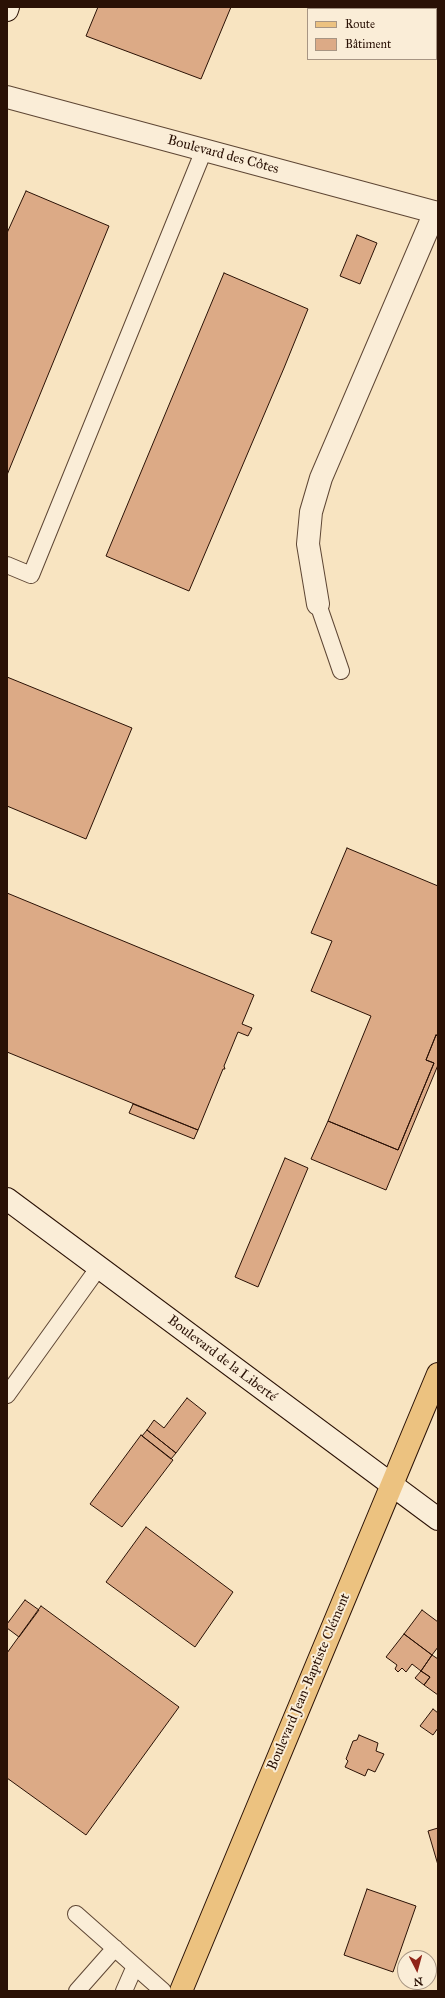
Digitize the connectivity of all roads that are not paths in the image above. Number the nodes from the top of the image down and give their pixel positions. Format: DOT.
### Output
graph roads {
  1 [pos="8,7"];
  2 [pos="7,10"];
  3 [pos="7,97"];
  4 [pos="204,150"];
  5 [pos="437,213"];
  6 [pos="7,565"];
  7 [pos="318,604"];
  8 [pos="341,671"];
  9 [pos="7,1199"];
  10 [pos="99,1267"];
  11 [pos="438,1374"];
  12 [pos="7,1395"];
  13 [pos="391,1484"];
  14 [pos="438,1519"];
  15 [pos="76,1914"];
  16 [pos="115,1948"];
  17 [pos="135,1966"];
  18 [pos="77,1991"];
  19 [pos="124,1991"];
  20 [pos="162,1991"];
  21 [pos="181,1991"];
  1 -- 2 [label="street"];
  3 -- 4 [label="street, Boulevard des Côtes"];
  4 -- 5 [label="street, Boulevard des Côtes"];
  4 -- 6 [label="lane"];
  5 -- 7 [label="street"];
  7 -- 8 [label="lane"];
  9 -- 10 [label="street, Boulevard de la Liberté"];
  10 -- 12 [label="lane"];
  10 -- 13 [label="street, Boulevard de la Liberté"];
  11 -- 13 [label="main road, Boulevard Jean-Baptiste Clément"];
  13 -- 14 [label="street, Boulevard de la Liberté"];
  13 -- 21 [label="main road, Boulevard Jean-Baptiste Clément"];
  15 -- 16 [label="lane"];
  16 -- 17 [label="lane"];
  16 -- 18 [label="lane"];
  17 -- 19 [label="lane"];
  17 -- 20 [label="lane"];
}
